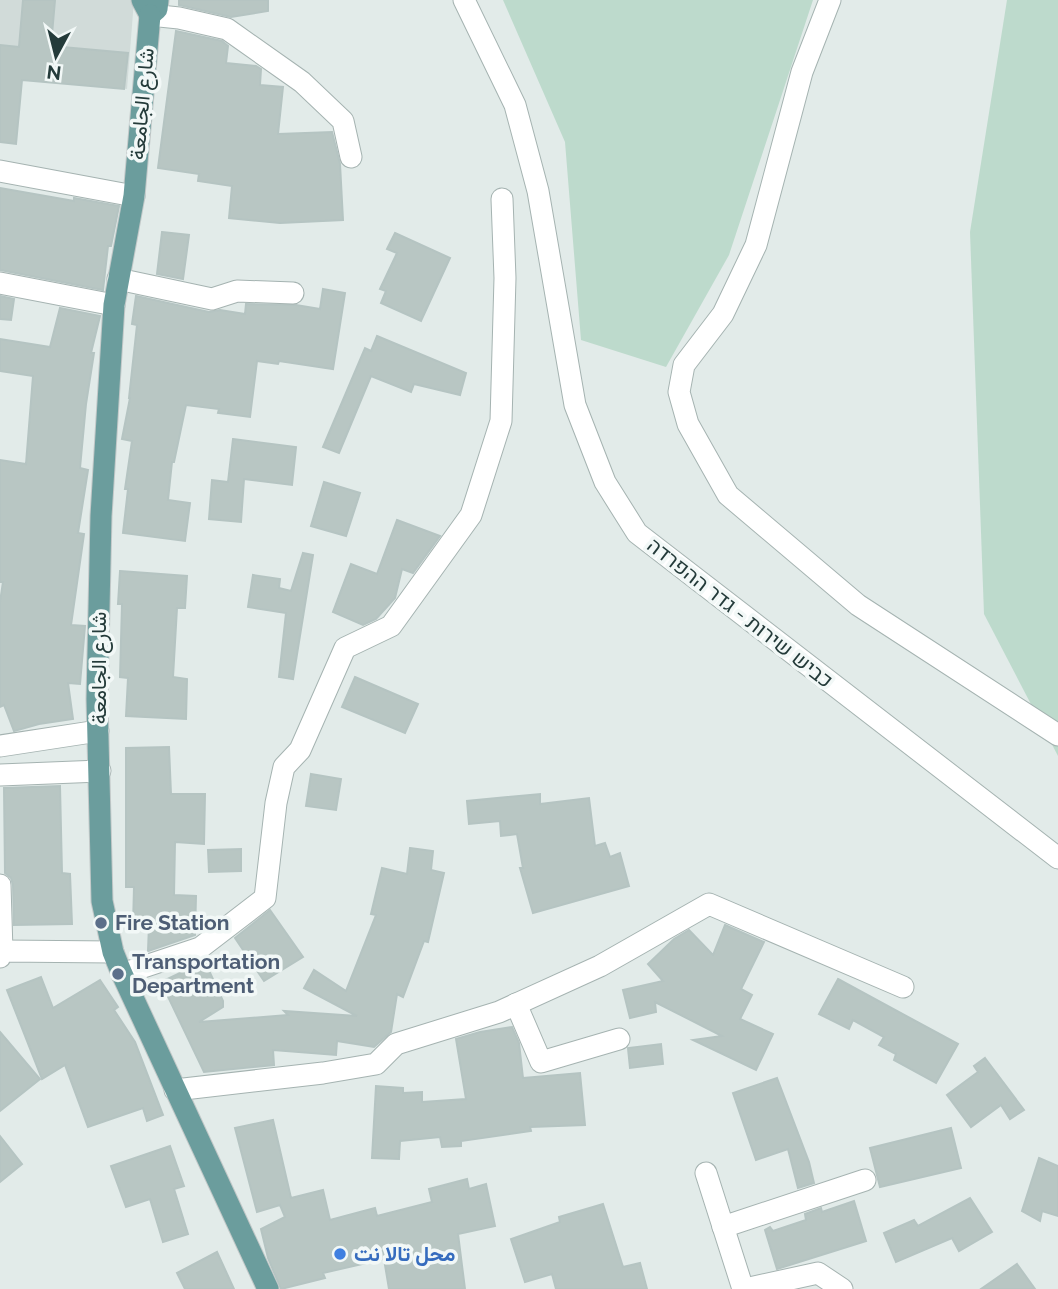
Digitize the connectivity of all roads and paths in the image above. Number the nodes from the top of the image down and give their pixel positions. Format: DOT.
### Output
graph roads {
  1 [pos="464,0"];
  2 [pos="830,0"];
  3 [pos="150,5"];
  4 [pos="351,157"];
  5 [pos="0,171"];
  6 [pos="134,195"];
  7 [pos="502,199"];
  8 [pos="118,279"];
  9 [pos="0,283"];
  10 [pos="293,293"];
  11 [pos="114,305"];
  12 [pos="99,731"];
  13 [pos="1058,735"];
  14 [pos="0,746"];
  15 [pos="100,771"];
  16 [pos="0,775"];
  17 [pos="1058,858"];
  18 [pos="0,885"];
  19 [pos="113,952"];
  20 [pos="1,954"];
  21 [pos="122,974"];
  22 [pos="903,988"];
  23 [pos="516,1004"];
  24 [pos="619,1039"];
  25 [pos="175,1090"];
  26 [pos="706,1173"];
  27 [pos="865,1180"];
  28 [pos="723,1227"];
  29 [pos="268,1289"];
  30 [pos="744,1289"];
  31 [pos="842,1289"];
  1 -- 17 [label="street, כביש שירות - גדר ההפרדה"];
  2 -- 13 [label="street"];
  3 -- 4 [label="street"];
  3 -- 6 [label="main road, شارع الجامعة"];
  5 -- 6 [label="street"];
  6 -- 8 [label="main road, شارع الجامعة"];
  7 -- 21 [label="street"];
  8 -- 10 [label="street"];
  8 -- 11 [label="main road, شارع الجامعة"];
  9 -- 11 [label="street"];
  11 -- 12 [label="main road, شارع الجامعة"];
  12 -- 14 [label="street"];
  12 -- 15 [label="main road, شارع الجامعة"];
  15 -- 16 [label="street"];
  15 -- 19 [label="main road, شارع الجامعة"];
  18 -- 20 [label="street"];
  19 -- 20 [label="street"];
  19 -- 21 [label="main road, شارع الجامعة"];
  21 -- 25 [label="main road, شارع الجامعة"];
  22 -- 23 [label="street"];
  23 -- 24 [label="street"];
  23 -- 25 [label="street"];
  25 -- 29 [label="main road, شارع الجامعة"];
  26 -- 28 [label="street"];
  27 -- 28 [label="street"];
  28 -- 30 [label="street"];
  30 -- 31 [label="street"];
}
